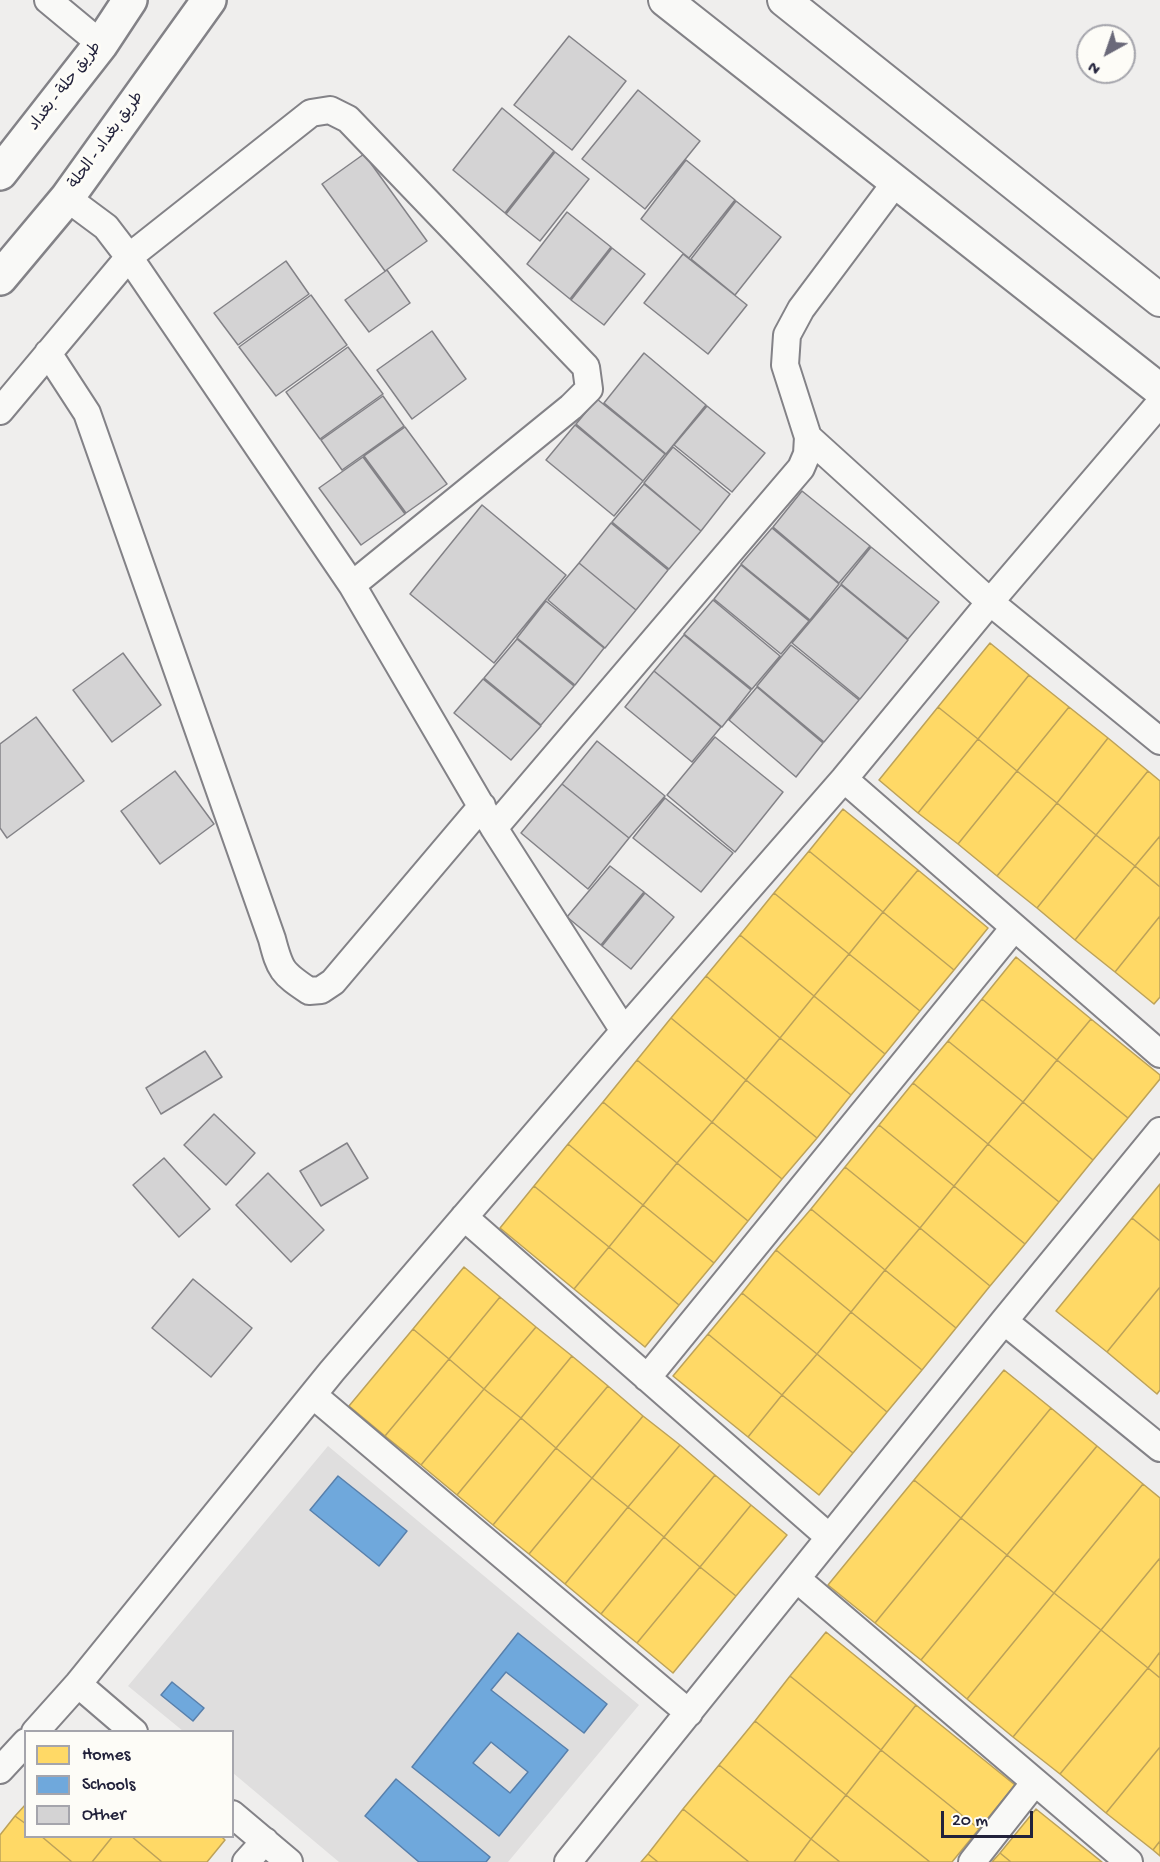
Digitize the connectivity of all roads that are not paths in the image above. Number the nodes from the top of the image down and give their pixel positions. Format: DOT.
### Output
graph roads {
  1 [pos="48,0"];
  2 [pos="130,0"];
  3 [pos="209,0"];
  4 [pos="665,0"];
  5 [pos="784,0"];
  6 [pos="101,44"];
  7 [pos="0,173"];
  8 [pos="896,182"];
  9 [pos="67,198"];
  10 [pos="129,257"];
  11 [pos="0,278"];
  12 [pos="1160,300"];
  13 [pos="48,353"];
  14 [pos="1160,390"];
  15 [pos="1160,403"];
  16 [pos="0,411"];
  17 [pos="808,437"];
  18 [pos="352,585"];
  19 [pos="990,602"];
  20 [pos="1160,741"];
  21 [pos="844,778"];
  22 [pos="488,817"];
  23 [pos="1014,928"];
  24 [pos="624,1031"];
  25 [pos="1160,1054"];
  26 [pos="1160,1131"];
  27 [pos="465,1217"];
  28 [pos="1004,1321"];
  29 [pos="647,1378"];
  30 [pos="313,1395"];
  31 [pos="1160,1448"];
  32 [pos="830,1538"];
  33 [pos="797,1579"];
  34 [pos="78,1684"];
  35 [pos="689,1713"];
  36 [pos="36,1730"];
  37 [pos="133,1730"];
  38 [pos="24,1744"];
  39 [pos="0,1770"];
  40 [pos="1035,1782"];
  41 [pos="234,1816"];
  42 [pos="265,1841"];
  43 [pos="246,1862"];
  44 [pos="290,1862"];
  45 [pos="568,1862"];
  46 [pos="972,1862"];
  47 [pos="1129,1862"];
  1 -- 6 [label="street"];
  2 -- 6 [label="main road, طريق حلة - بغداد"];
  3 -- 9 [label="main road, طريق بغداد - الحلة"];
  4 -- 8 [label="street"];
  5 -- 12 [label="street"];
  6 -- 7 [label="main road, طريق حلة - بغداد"];
  8 -- 14 [label="street"];
  8 -- 17 [label="street"];
  9 -- 10 [label="street"];
  9 -- 11 [label="main road, طريق بغداد - الحلة"];
  10 -- 13 [label="street"];
  10 -- 18 [label="street"];
  10 -- 18 [label="street"];
  13 -- 16 [label="street"];
  13 -- 22 [label="street"];
  15 -- 19 [label="street"];
  17 -- 19 [label="street"];
  17 -- 22 [label="street"];
  18 -- 22 [label="street"];
  19 -- 20 [label="street"];
  19 -- 21 [label="street"];
  21 -- 23 [label="street"];
  21 -- 24 [label="street"];
  22 -- 24 [label="street"];
  23 -- 25 [label="street"];
  23 -- 29 [label="street"];
  24 -- 27 [label="street"];
  26 -- 28 [label="street"];
  27 -- 29 [label="street"];
  27 -- 30 [label="street"];
  28 -- 31 [label="street"];
  28 -- 32 [label="street"];
  29 -- 32 [label="street"];
  30 -- 34 [label="street"];
  30 -- 35 [label="street"];
  32 -- 33 [label="street"];
  33 -- 35 [label="street"];
  33 -- 40 [label="street"];
  34 -- 36 [label="street"];
  34 -- 37 [label="street"];
  35 -- 45 [label="street"];
  38 -- 39 [label="street"];
  40 -- 46 [label="street"];
  40 -- 47 [label="street"];
  41 -- 42 [label="street"];
  42 -- 43 [label="street"];
  42 -- 44 [label="street"];
}
